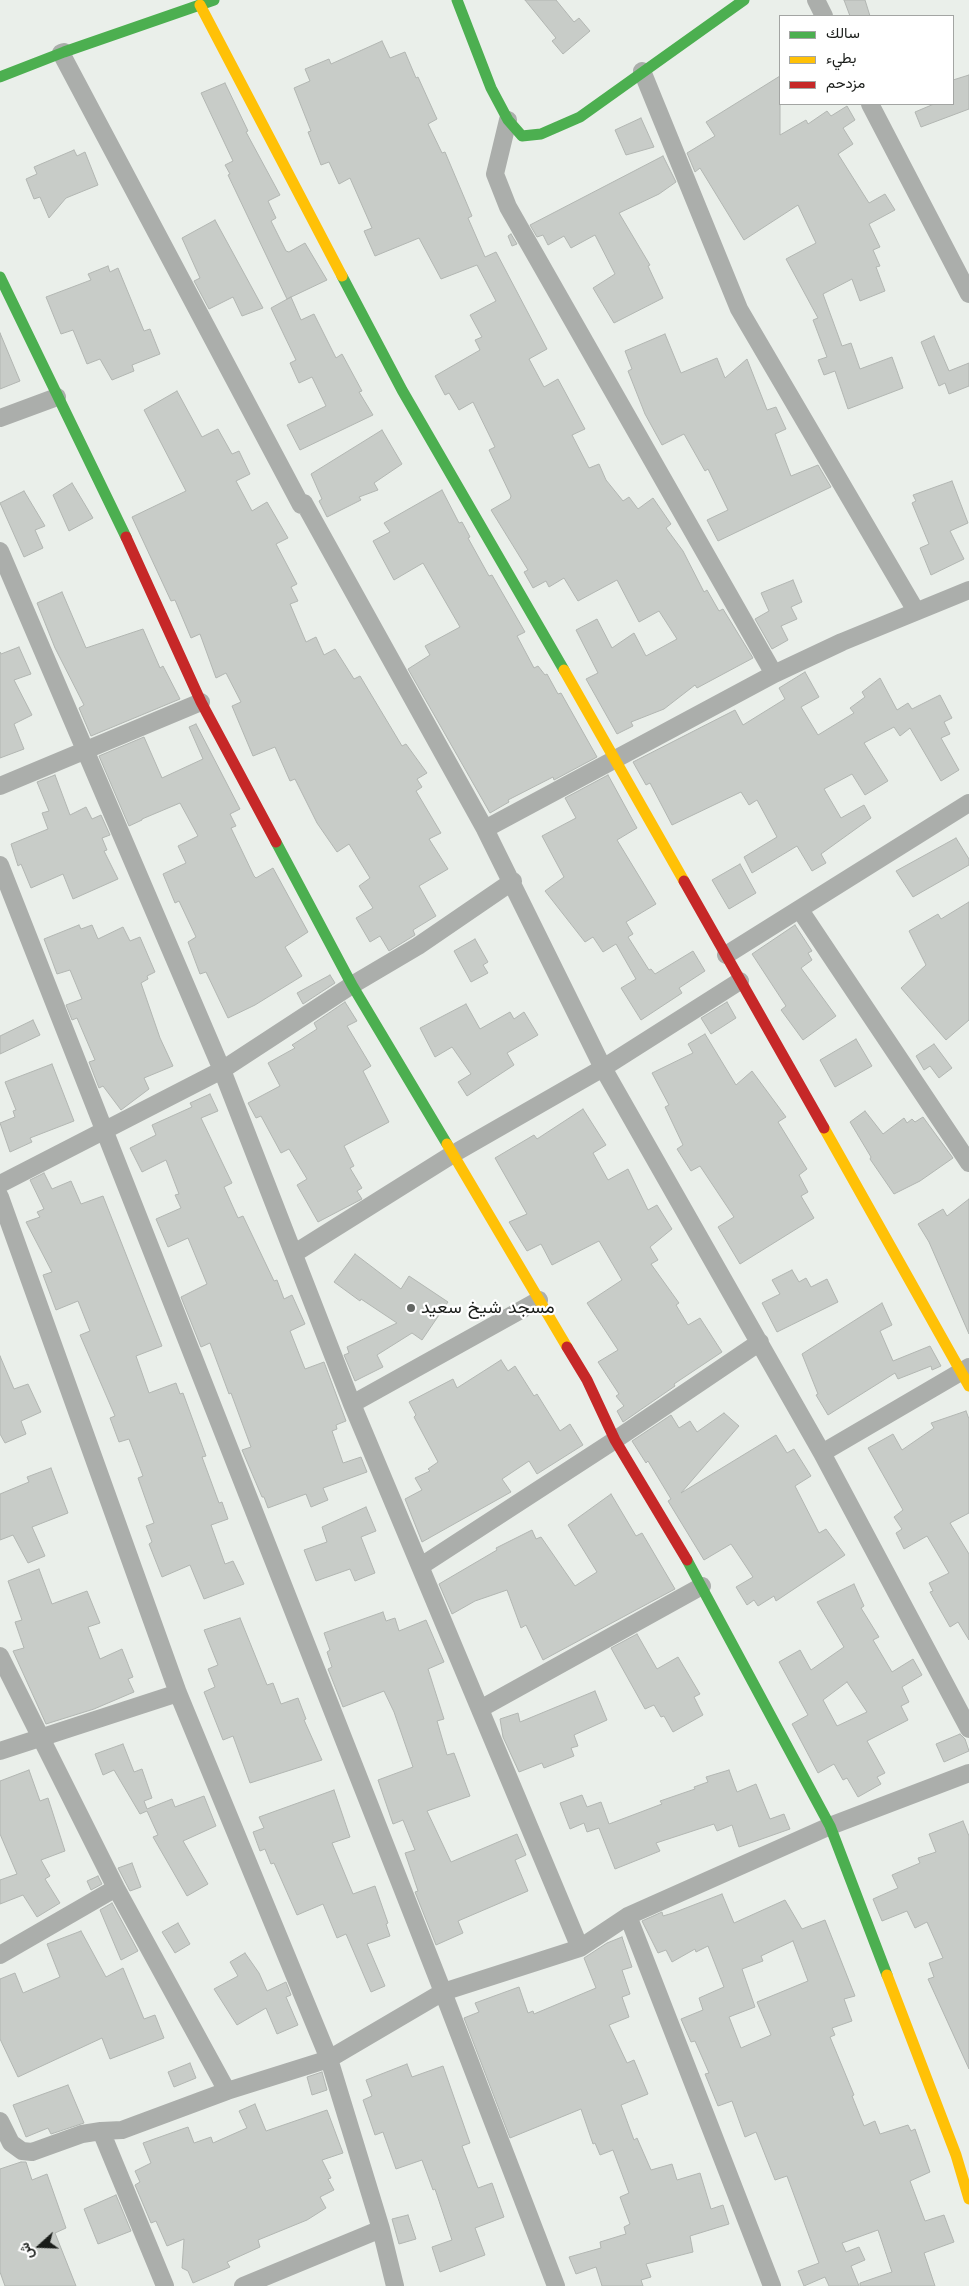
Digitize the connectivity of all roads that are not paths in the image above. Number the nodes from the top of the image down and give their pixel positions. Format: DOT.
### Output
graph roads {
  1 [pos="214,0"];
  2 [pos="457,0"];
  3 [pos="744,0"];
  4 [pos="816,0"];
  5 [pos="200,5"];
  6 [pos="824,15"];
  7 [pos="64,52"];
  8 [pos="642,71"];
  9 [pos="1,73"];
  10 [pos="871,105"];
  11 [pos="508,120"];
  12 [pos="0,277"];
  13 [pos="969,294"];
  14 [pos="57,397"];
  15 [pos="0,418"];
  16 [pos="0,552"];
  17 [pos="969,590"];
  18 [pos="916,611"];
  19 [pos="774,674"];
  20 [pos="201,702"];
  21 [pos="85,751"];
  22 [pos="616,760"];
  23 [pos="0,786"];
  24 [pos="967,808"];
  25 [pos="485,829"];
  26 [pos="0,865"];
  27 [pos="513,881"];
  28 [pos="800,910"];
  29 [pos="726,955"];
  30 [pos="740,981"];
  31 [pos="352,985"];
  32 [pos="603,1068"];
  33 [pos="222,1070"];
  34 [pos="103,1130"];
  35 [pos="453,1154"];
  36 [pos="969,1162"];
  37 [pos="0,1184"];
  38 [pos="0,1197"];
  39 [pos="294,1253"];
  40 [pos="539,1300"];
  41 [pos="760,1342"];
  42 [pos="966,1375"];
  43 [pos="352,1404"];
  44 [pos="615,1440"];
  45 [pos="822,1453"];
  46 [pos="421,1566"];
  47 [pos="702,1586"];
  48 [pos="0,1656"];
  49 [pos="178,1693"];
  50 [pos="480,1709"];
  51 [pos="969,1729"];
  52 [pos="40,1738"];
  53 [pos="0,1751"];
  54 [pos="969,1773"];
  55 [pos="830,1826"];
  56 [pos="116,1888"];
  57 [pos="628,1916"];
  58 [pos="580,1948"];
  59 [pos="0,1955"];
  60 [pos="443,1992"];
  61 [pos="329,2059"];
  62 [pos="227,2091"];
  63 [pos="0,2121"];
  64 [pos="101,2131"];
  65 [pos="962,2153"];
  66 [pos="969,2199"];
  67 [pos="381,2229"];
  68 [pos="165,2286"];
  69 [pos="244,2286"];
  70 [pos="395,2286"];
  71 [pos="556,2286"];
  72 [pos="772,2286"];
  1 -- 5 [label="street"];
  2 -- 11 [label="street"];
  3 -- 8 [label="street"];
  4 -- 6 [label="street"];
  5 -- 7 [label="street"];
  5 -- 22 [label="street"];
  7 -- 9 [label="street"];
  7 -- 25 [label="street"];
  8 -- 11 [label="street"];
  8 -- 18 [label="street"];
  10 -- 13 [label="street"];
  11 -- 19 [label="street"];
  12 -- 14 [label="street"];
  14 -- 15 [label="street"];
  14 -- 20 [label="street"];
  16 -- 21 [label="street"];
  17 -- 18 [label="street"];
  18 -- 19 [label="street"];
  19 -- 22 [label="street"];
  20 -- 21 [label="street"];
  20 -- 31 [label="street"];
  21 -- 23 [label="street"];
  21 -- 33 [label="street"];
  22 -- 25 [label="street"];
  22 -- 29 [label="street"];
  24 -- 28 [label="street"];
  25 -- 27 [label="street"];
  26 -- 34 [label="street"];
  27 -- 31 [label="street"];
  27 -- 32 [label="street"];
  28 -- 29 [label="street"];
  28 -- 36 [label="street"];
  29 -- 30 [label="street"];
  30 -- 32 [label="street"];
  30 -- 42 [label="street"];
  31 -- 33 [label="street"];
  31 -- 35 [label="street"];
  32 -- 35 [label="street"];
  32 -- 41 [label="street"];
  33 -- 34 [label="street"];
  33 -- 39 [label="street"];
  34 -- 37 [label="street"];
  34 -- 60 [label="street"];
  35 -- 39 [label="street"];
  35 -- 40 [label="street"];
  38 -- 49 [label="street"];
  39 -- 43 [label="street"];
  40 -- 43 [label="street"];
  40 -- 44 [label="street"];
  41 -- 44 [label="street"];
  41 -- 45 [label="street"];
  42 -- 45 [label="street"];
  43 -- 46 [label="street"];
  44 -- 46 [label="street"];
  44 -- 47 [label="street"];
  45 -- 51 [label="street"];
  46 -- 50 [label="street"];
  47 -- 50 [label="street"];
  47 -- 55 [label="street"];
  48 -- 52 [label="street"];
  49 -- 52 [label="street"];
  49 -- 61 [label="street"];
  50 -- 58 [label="street"];
  52 -- 53 [label="street"];
  52 -- 56 [label="street"];
  54 -- 55 [label="street"];
  55 -- 57 [label="street"];
  55 -- 65 [label="street"];
  56 -- 59 [label="street"];
  56 -- 62 [label="street"];
  57 -- 58 [label="street"];
  57 -- 72 [label="street"];
  58 -- 60 [label="street"];
  60 -- 61 [label="street"];
  60 -- 71 [label="street"];
  61 -- 62 [label="street"];
  61 -- 67 [label="street"];
  62 -- 64 [label="street"];
  63 -- 64 [label="street"];
  64 -- 68 [label="street"];
  65 -- 66 [label="street"];
  67 -- 69 [label="street"];
  67 -- 70 [label="street"];
}
